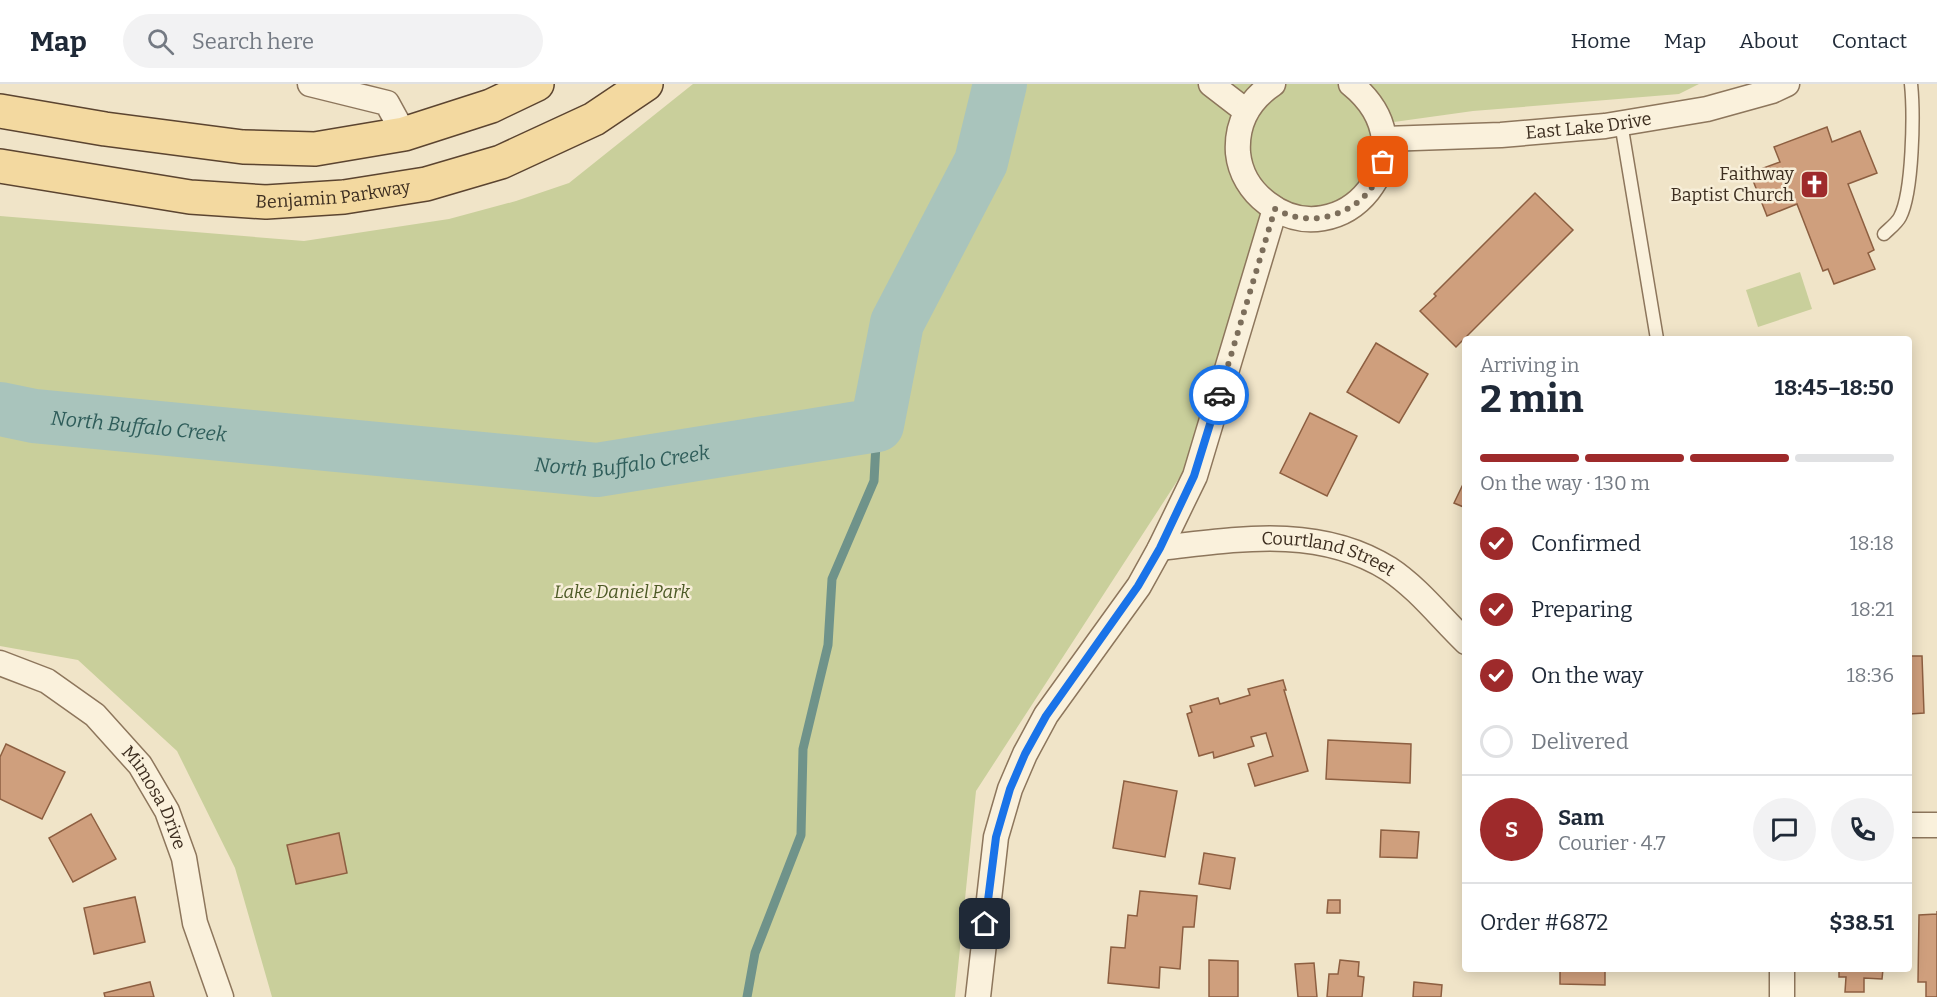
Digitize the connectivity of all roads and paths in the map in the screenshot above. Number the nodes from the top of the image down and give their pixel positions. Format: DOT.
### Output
graph roads {
  1 [pos="310,84"];
  2 [pos="537,84"];
  3 [pos="646,84"];
  4 [pos="1211,84"];
  5 [pos="1273,84"];
  6 [pos="1351,84"];
  7 [pos="1787,84"];
  8 [pos="1911,84"];
  9 [pos="0,111"];
  10 [pos="1246,111"];
  11 [pos="1621,123"];
  12 [pos="404,134"];
  13 [pos="1385,139"];
  14 [pos="0,165"];
  15 [pos="1275,209"];
  16 [pos="1884,234"];
  17 [pos="1656,336"];
  18 [pos="1160,548"];
  19 [pos="1462,638"];
  20 [pos="0,663"];
  21 [pos="1912,825"];
  22 [pos="1937,825"];
  23 [pos="1782,972"];
  24 [pos="221,997"];
  25 [pos="978,997"];
  26 [pos="1782,997"];
  1 -- 12 [label="street"];
  2 -- 12 [label="main road"];
  3 -- 14 [label="main road, Benjamin Parkway"];
  4 -- 10 [label="street"];
  5 -- 10 [label="street"];
  6 -- 13 [label="street"];
  7 -- 11 [label="street, East Lake Drive"];
  8 -- 16 [label="lane"];
  9 -- 12 [label="main road"];
  10 -- 15 [label="street"];
  11 -- 13 [label="street, East Lake Drive"];
  11 -- 17 [label="lane"];
  13 -- 15 [label="street"];
  15 -- 18 [label="street"];
  18 -- 19 [label="street, Courtland Street"];
  18 -- 25 [label="street"];
  20 -- 24 [label="street, Mimosa Drive"];
  21 -- 22 [label="street"];
  23 -- 26 [label="street"];
}
